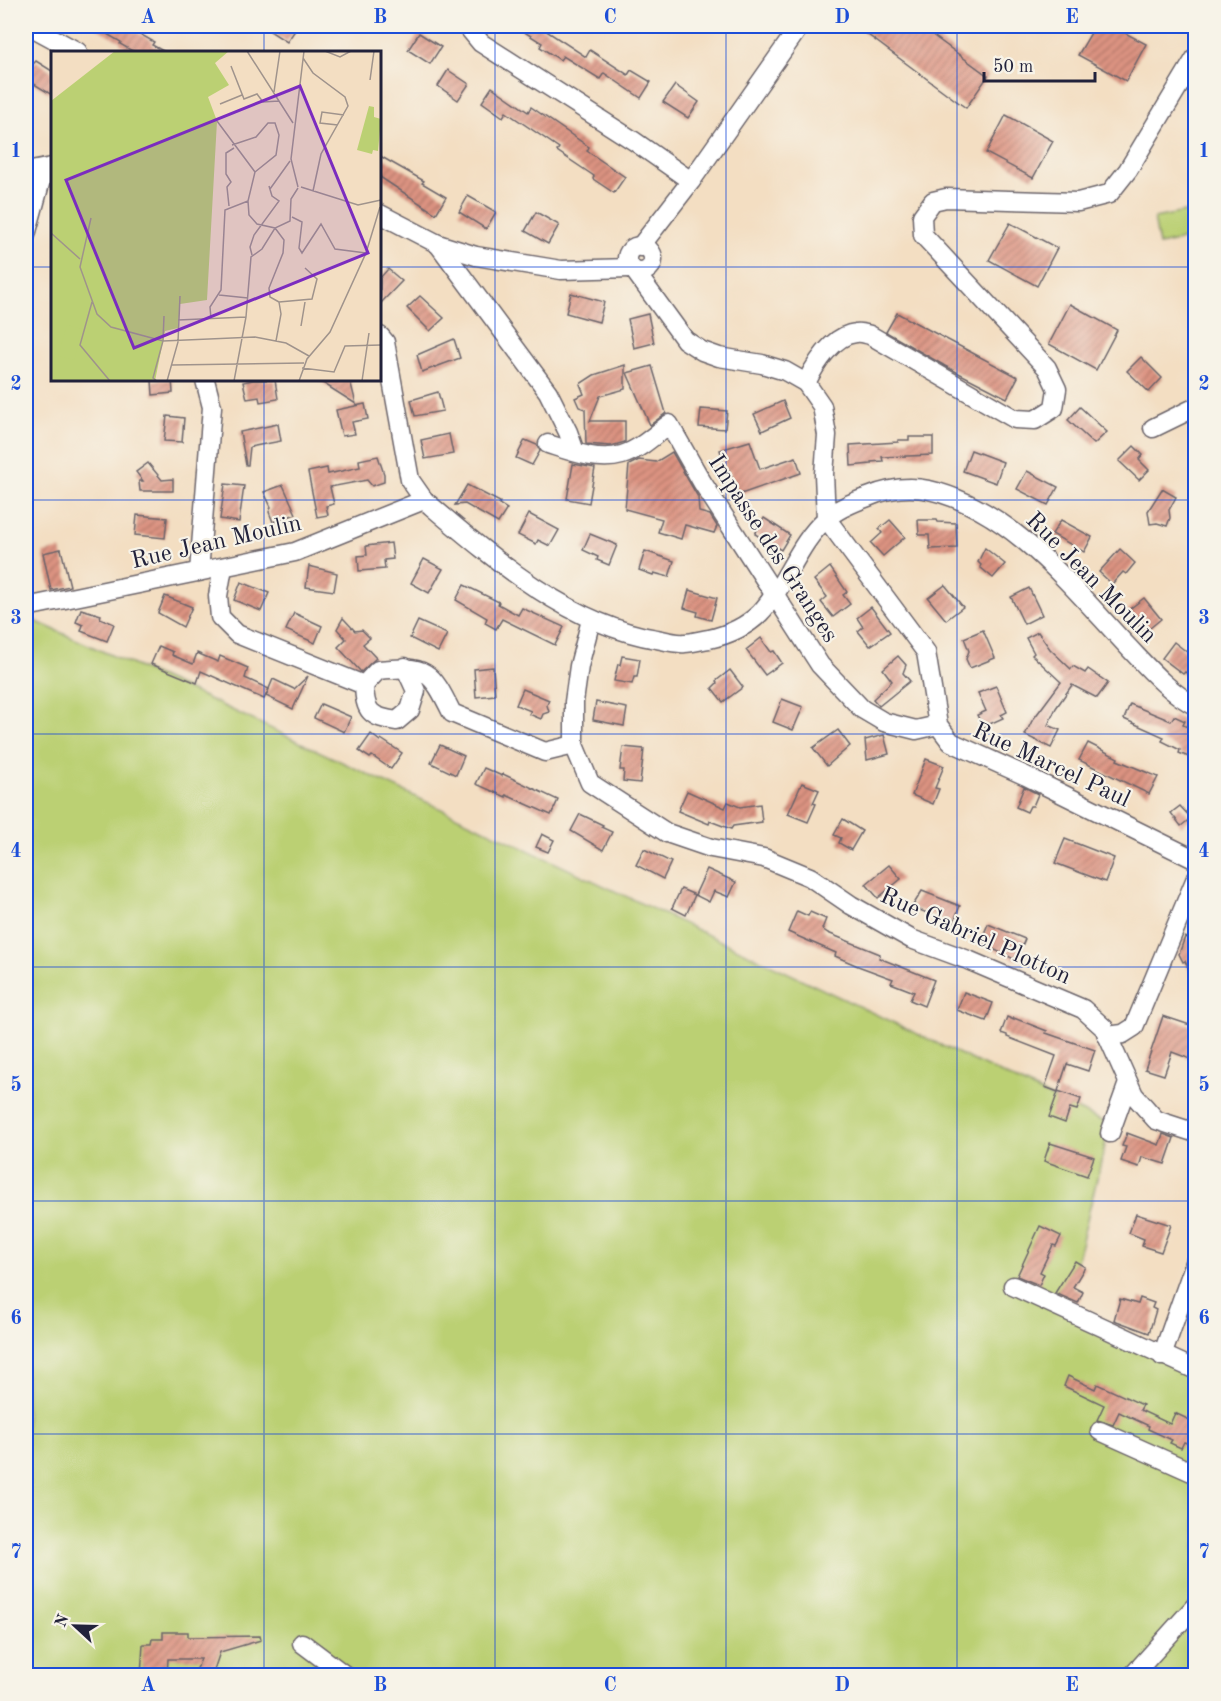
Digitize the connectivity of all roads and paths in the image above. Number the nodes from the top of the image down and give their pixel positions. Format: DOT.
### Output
graph roads {
  1 [pos="30,26"];
  2 [pos="467,26"];
  3 [pos="800,26"];
  4 [pos="76,51"];
  5 [pos="1196,57"];
  6 [pos="48,168"];
  7 [pos="26,172"];
  8 [pos="691,181"];
  9 [pos="381,214"];
  10 [pos="26,235"];
  11 [pos="438,243"];
  12 [pos="639,259"];
  13 [pos="381,337"];
  14 [pos="205,381"];
  15 [pos="806,383"];
  16 [pos="1196,407"];
  17 [pos="1153,428"];
  18 [pos="548,444"];
  19 [pos="575,452"];
  20 [pos="424,500"];
  21 [pos="826,518"];
  22 [pos="223,567"];
  23 [pos="200,572"];
  24 [pos="775,594"];
  25 [pos="26,607"];
  26 [pos="591,620"];
  27 [pos="405,667"];
  28 [pos="364,685"];
  29 [pos="1196,706"];
  30 [pos="938,725"];
  31 [pos="574,745"];
  32 [pos="1196,860"];
  33 [pos="1196,878"];
  34 [pos="1107,1036"];
  35 [pos="1128,1083"];
  36 [pos="1110,1133"];
  37 [pos="1196,1133"];
  38 [pos="1196,1260"];
  39 [pos="1013,1286"];
  40 [pos="1162,1356"];
  41 [pos="1196,1370"];
  42 [pos="1100,1431"];
  43 [pos="1196,1474"];
  44 [pos="1196,1605"];
  45 [pos="302,1643"];
  46 [pos="346,1676"];
  47 [pos="1132,1676"];
  1 -- 4 [label="street"];
  2 -- 8 [label="street"];
  3 -- 8 [label="street"];
  5 -- 15 [label="street"];
  6 -- 7 [label="street"];
  6 -- 10 [label="street"];
  8 -- 12 [label="street"];
  9 -- 11 [label="street"];
  11 -- 12 [label="street"];
  11 -- 19 [label="street"];
  12 -- 15 [label="street"];
  13 -- 20 [label="street"];
  14 -- 23 [label="street"];
  15 -- 21 [label="street"];
  16 -- 17 [label="street"];
  18 -- 19 [label="street, Impasse des Granges"];
  19 -- 24 [label="street, Impasse des Granges"];
  20 -- 22 [label="street, Rue Jean Moulin"];
  20 -- 26 [label="street, Rue Jean Moulin"];
  21 -- 24 [label="street, Rue Jean Moulin"];
  21 -- 29 [label="street, Rue Jean Moulin"];
  21 -- 30 [label="street, Rue Marcel Paul"];
  22 -- 23 [label="street, Rue Jean Moulin"];
  22 -- 28 [label="street"];
  23 -- 25 [label="street, Rue Jean Moulin"];
  24 -- 26 [label="street, Rue Jean Moulin"];
  24 -- 30 [label="street, Impasse des Granges"];
  26 -- 31 [label="street, Rue Gabriel Plotton"];
  27 -- 28 [label="street"];
  27 -- 28 [label="street"];
  27 -- 31 [label="street"];
  30 -- 32 [label="street, Rue Marcel Paul"];
  31 -- 34 [label="street, Rue Gabriel Plotton"];
  33 -- 34 [label="street"];
  34 -- 35 [label="street, Rue Gabriel Plotton"];
  35 -- 36 [label="street"];
  35 -- 37 [label="street, Rue Gabriel Plotton"];
  38 -- 40 [label="street"];
  39 -- 40 [label="street"];
  40 -- 41 [label="street"];
  42 -- 43 [label="street"];
  44 -- 47 [label="street"];
  45 -- 46 [label="street"];
}
